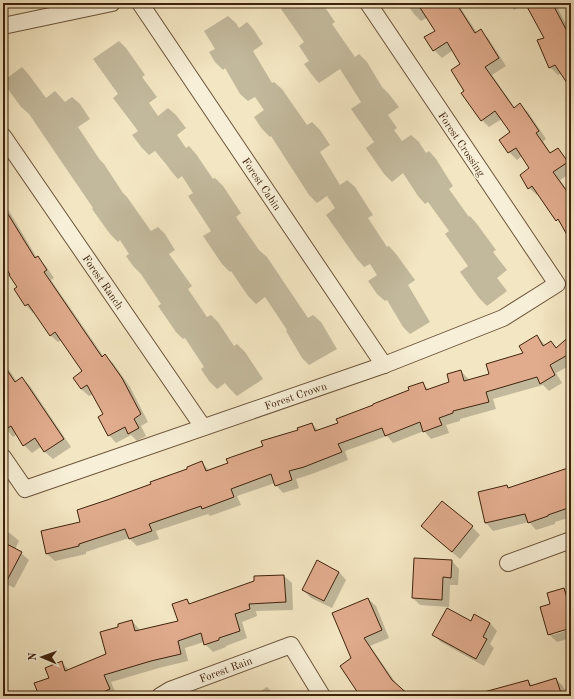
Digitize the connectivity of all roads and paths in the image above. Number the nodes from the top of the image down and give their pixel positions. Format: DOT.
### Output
graph roads {
  1 [pos="112,3"];
  2 [pos="140,3"];
  3 [pos="368,3"];
  4 [pos="3,26"];
  5 [pos="3,136"];
  6 [pos="557,284"];
  7 [pos="384,366"];
  8 [pos="203,427"];
  9 [pos="3,457"];
  10 [pos="571,540"];
  11 [pos="508,563"];
  12 [pos="160,696"];
  13 [pos="322,696"];
  1 -- 4 [label="street"];
  2 -- 7 [label="street, Forest Cabin"];
  3 -- 6 [label="street, Forest Crossing"];
  5 -- 8 [label="street, Forest Ranch"];
  6 -- 7 [label="street, Forest Crown"];
  7 -- 8 [label="street, Forest Crown"];
  8 -- 9 [label="street, Forest Crown"];
  10 -- 11 [label="street"];
  12 -- 13 [label="street, Forest Rain"];
}
